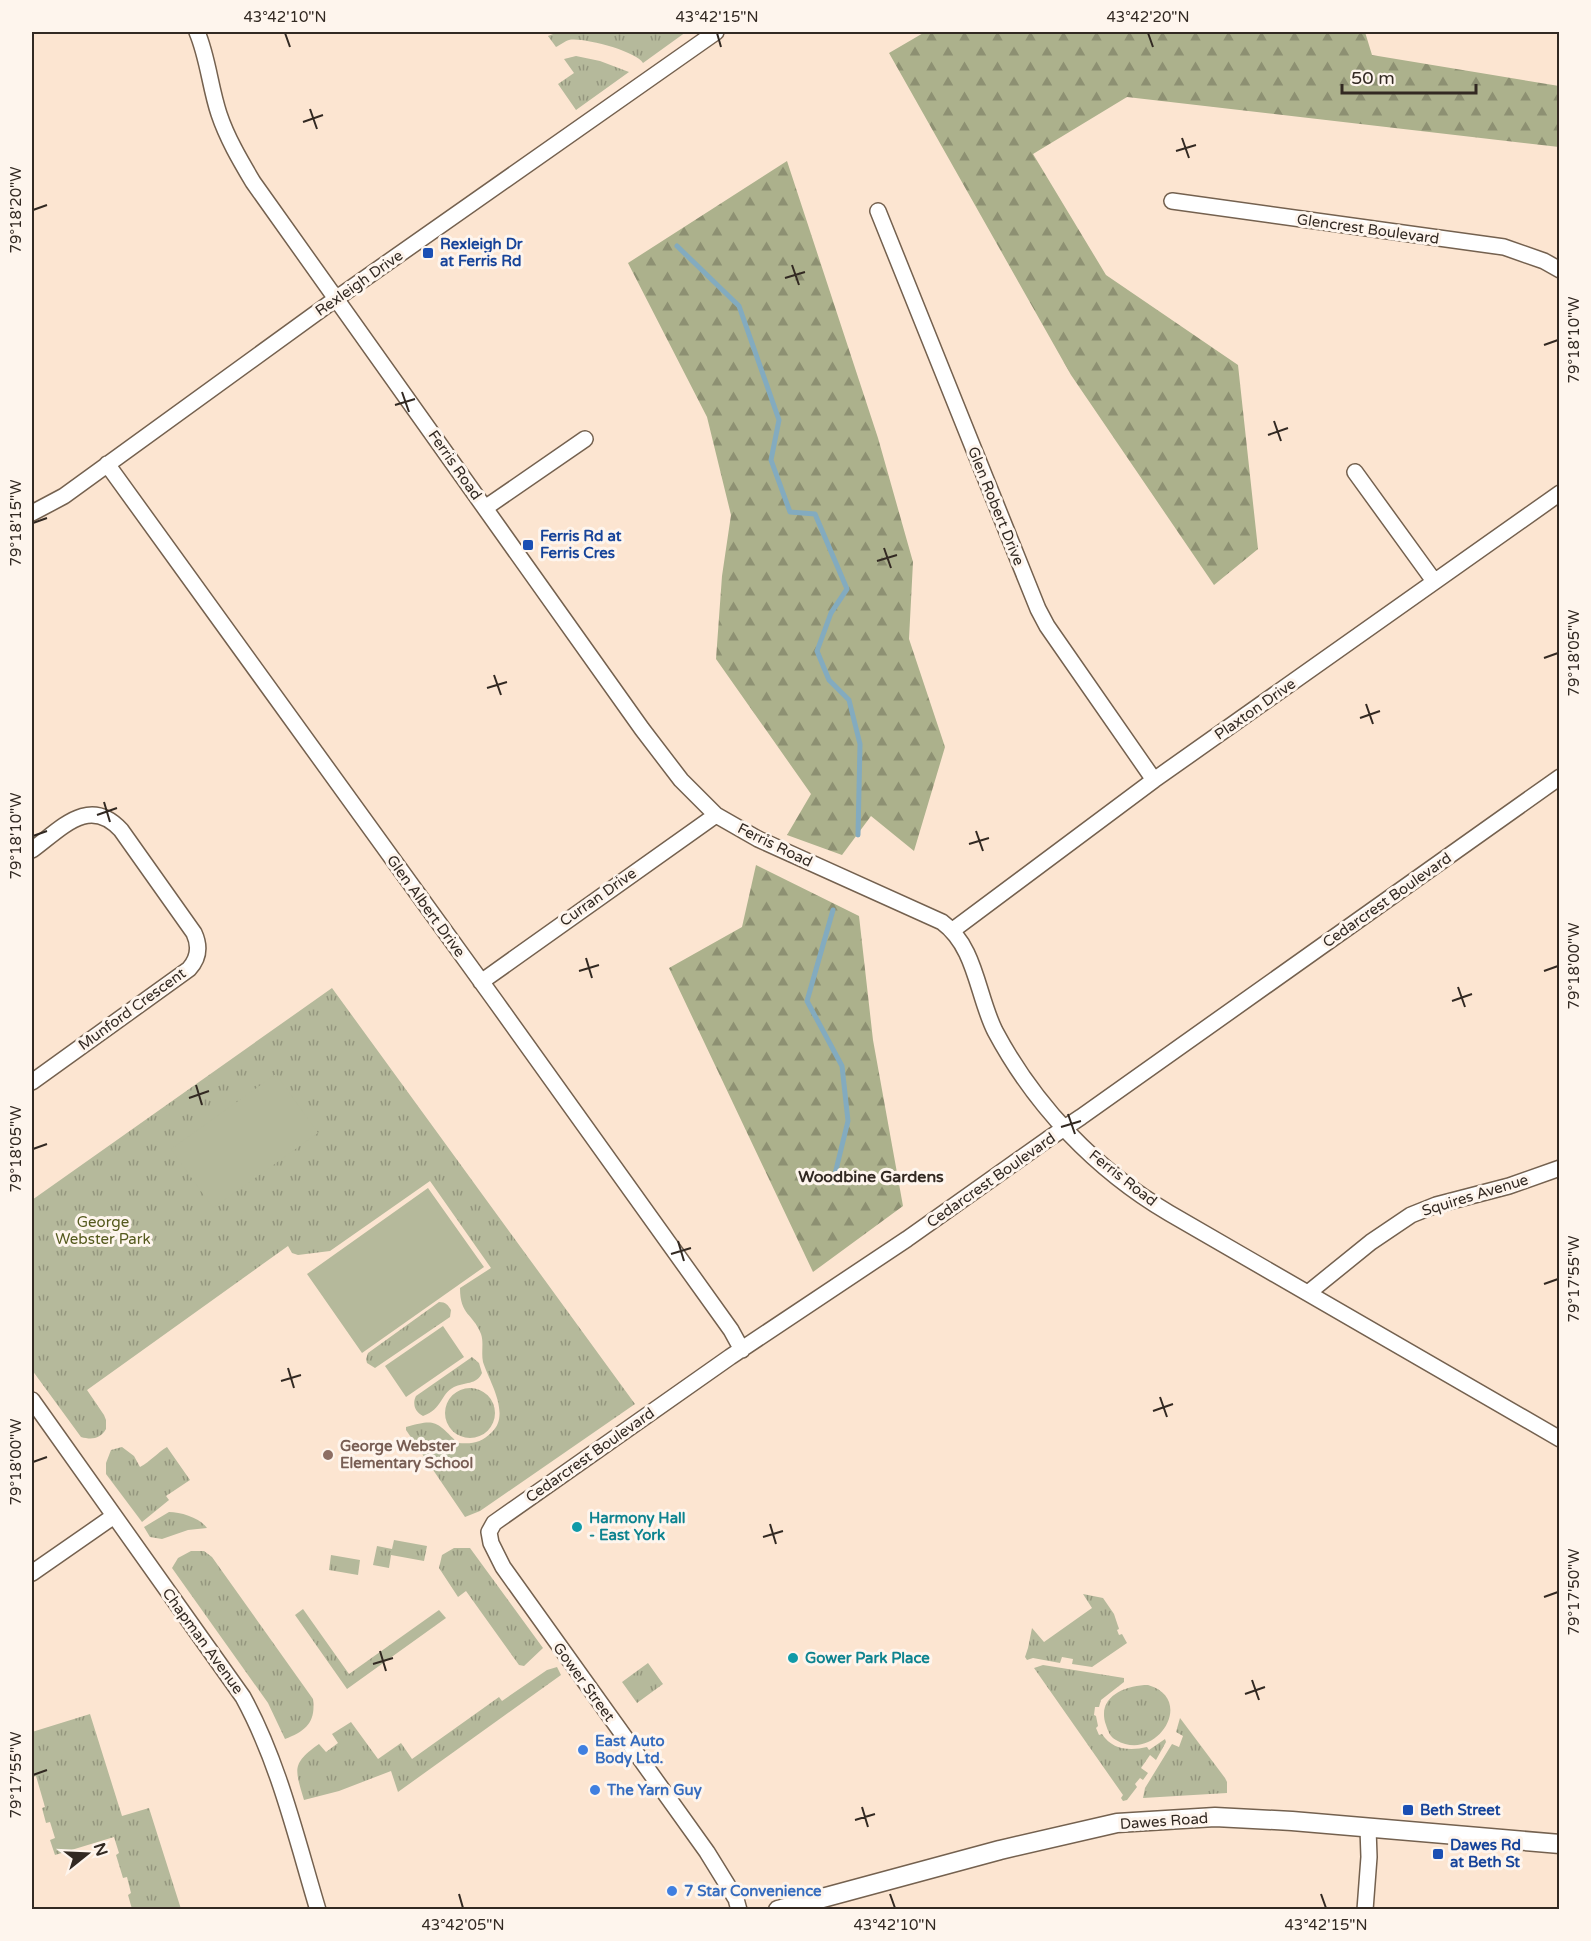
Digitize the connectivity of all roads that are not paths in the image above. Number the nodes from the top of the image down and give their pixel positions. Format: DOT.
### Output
graph roads {
  1 [pos="197,32"];
  2 [pos="716,32"];
  3 [pos="1172,201"];
  4 [pos="878,211"];
  5 [pos="1560,270"];
  6 [pos="337,298"];
  7 [pos="585,439"];
  8 [pos="107,464"];
  9 [pos="1355,472"];
  10 [pos="1560,493"];
  11 [pos="484,508"];
  12 [pos="32,513"];
  13 [pos="1434,581"];
  14 [pos="1560,777"];
  15 [pos="1154,780"];
  16 [pos="716,815"];
  17 [pos="32,850"];
  18 [pos="953,930"];
  19 [pos="481,982"];
  20 [pos="32,1082"];
  21 [pos="1064,1129"];
  22 [pos="1560,1168"];
  23 [pos="1308,1293"];
  24 [pos="742,1350"];
  25 [pos="32,1400"];
  26 [pos="1560,1439"];
  27 [pos="114,1516"];
  28 [pos="491,1543"];
  29 [pos="32,1573"];
  30 [pos="1368,1828"];
  31 [pos="1560,1844"];
  32 [pos="318,1910"];
  33 [pos="739,1910"];
  34 [pos="778,1910"];
  35 [pos="1365,1910"];
  1 -- 6 [label="street, Ferris Road"];
  2 -- 6 [label="street, Rexleigh Drive"];
  3 -- 5 [label="street, Glencrest Boulevard"];
  4 -- 15 [label="street, Glen Robert Drive"];
  6 -- 8 [label="street, Rexleigh Drive"];
  6 -- 11 [label="street, Ferris Road"];
  7 -- 11 [label="street"];
  8 -- 12 [label="street, Rexleigh Drive"];
  8 -- 19 [label="street, Glen Albert Drive"];
  9 -- 13 [label="street"];
  10 -- 13 [label="street, Plaxton Drive"];
  11 -- 16 [label="street, Ferris Road"];
  13 -- 15 [label="street, Plaxton Drive"];
  14 -- 21 [label="street, Cedarcrest Boulevard"];
  15 -- 18 [label="street, Plaxton Drive"];
  16 -- 18 [label="street, Ferris Road"];
  16 -- 19 [label="street, Curran Drive"];
  17 -- 20 [label="street, Munford Crescent"];
  18 -- 21 [label="street, Ferris Road"];
  19 -- 24 [label="street, Glen Albert Drive"];
  21 -- 23 [label="street, Ferris Road"];
  21 -- 24 [label="street, Cedarcrest Boulevard"];
  22 -- 23 [label="street, Squires Avenue"];
  23 -- 26 [label="street, Ferris Road"];
  24 -- 28 [label="street, Cedarcrest Boulevard"];
  25 -- 27 [label="street, Chapman Avenue"];
  27 -- 29 [label="street"];
  27 -- 32 [label="street, Chapman Avenue"];
  28 -- 33 [label="street, Gower Street"];
  30 -- 31 [label="street, Dawes Road"];
  30 -- 34 [label="street, Dawes Road"];
  30 -- 35 [label="street"];
}
